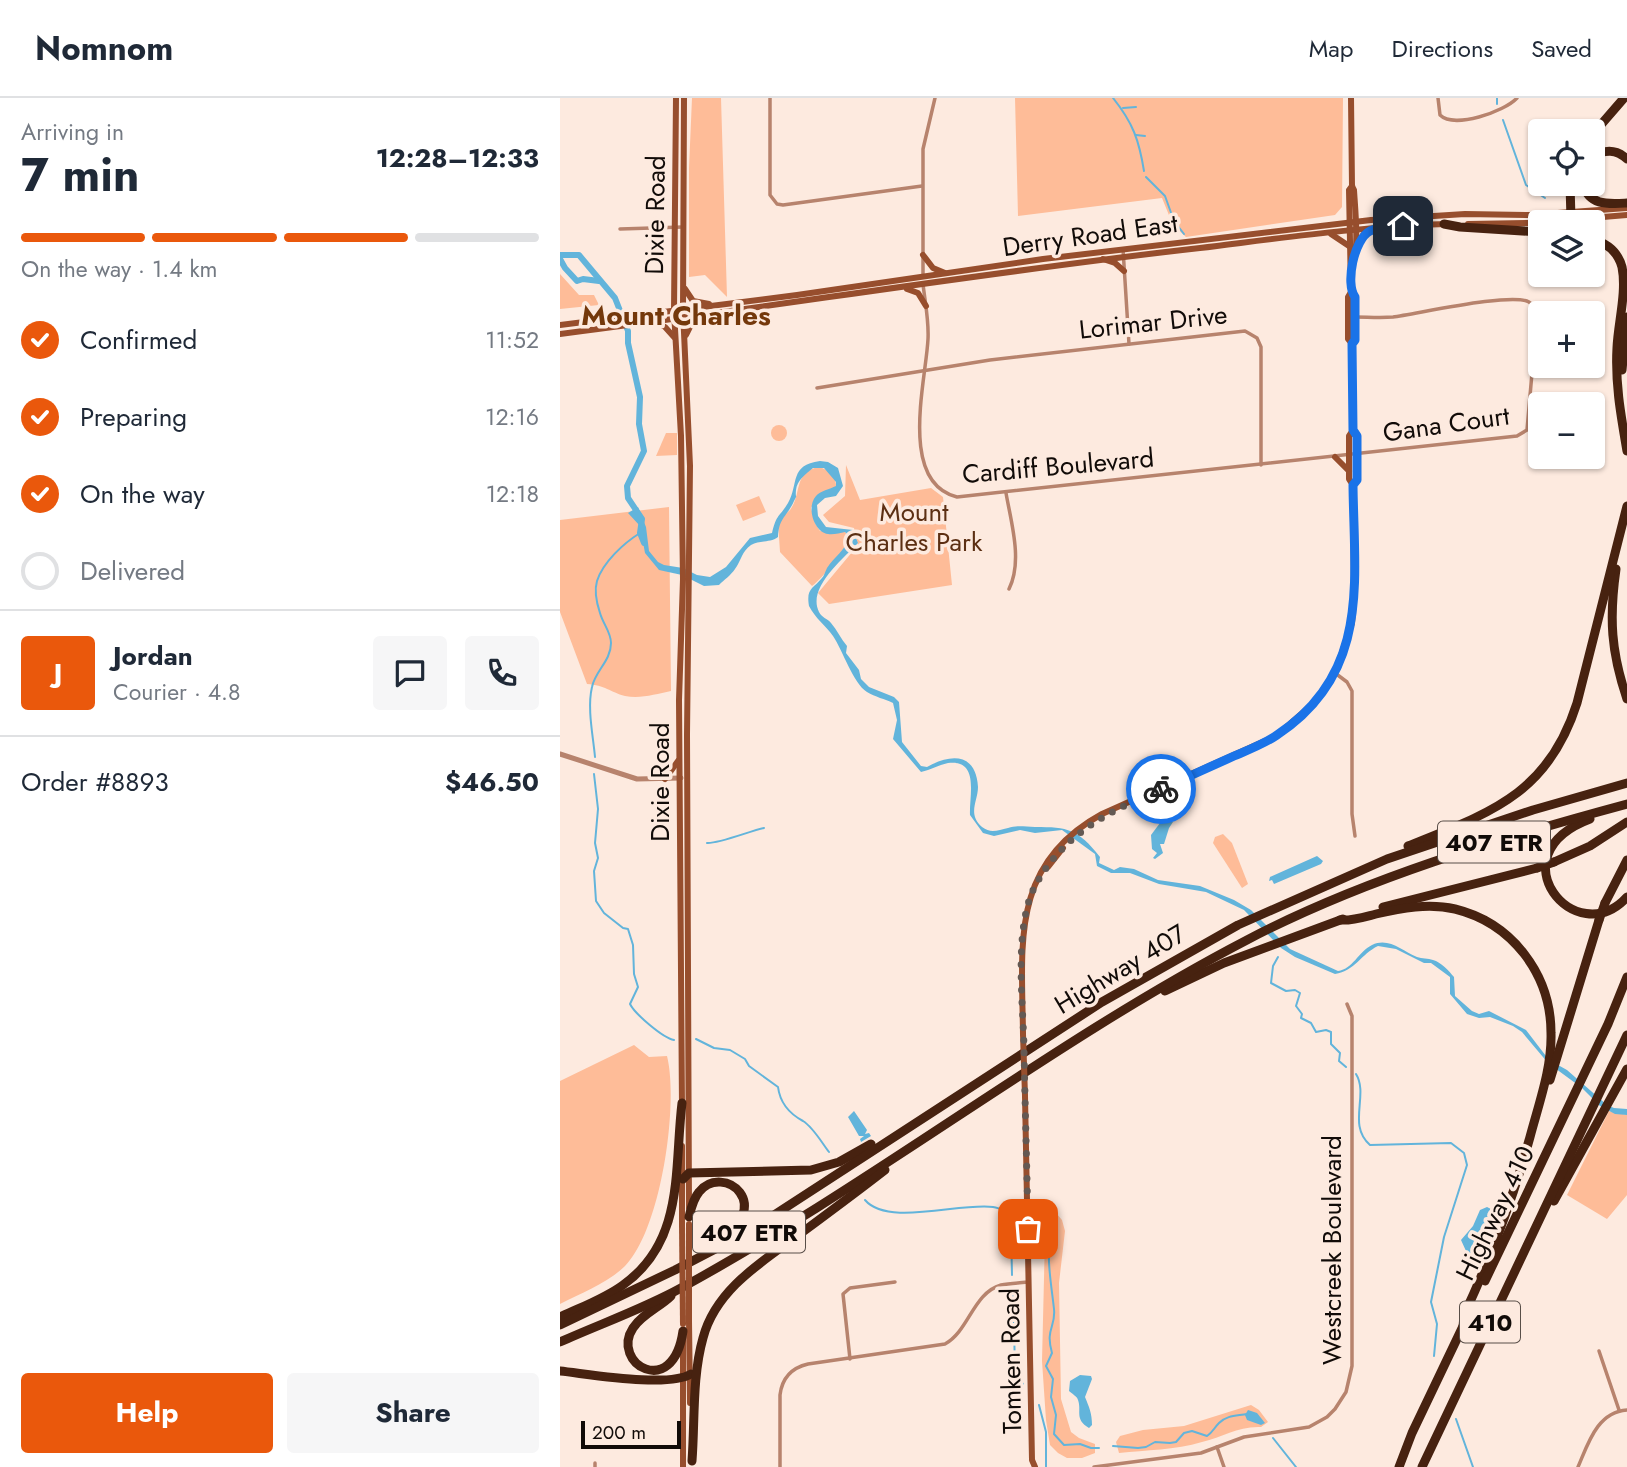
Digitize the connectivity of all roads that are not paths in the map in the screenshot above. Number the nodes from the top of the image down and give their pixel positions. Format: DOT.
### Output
graph roads {
  1 [pos="676,98"];
  2 [pos="684,98"];
  3 [pos="770,98"];
  4 [pos="935,98"];
  5 [pos="1351,98"];
  6 [pos="1438,98"];
  7 [pos="1517,98"];
  8 [pos="1624,98"];
  9 [pos="1605,120"];
  10 [pos="1605,152"];
  11 [pos="1627,159"];
  12 [pos="922,186"];
  13 [pos="1352,186"];
  14 [pos="1589,196"];
  15 [pos="1627,202"];
  16 [pos="1355,203"];
  17 [pos="1627,208"];
  18 [pos="1349,210"];
  19 [pos="1605,211"];
  20 [pos="1528,215"];
  21 [pos="1605,215"];
  22 [pos="1627,215"];
  23 [pos="1371,220"];
  24 [pos="1352,222"];
  25 [pos="1528,223"];
  26 [pos="1336,224"];
  27 [pos="1444,224"];
  28 [pos="673,227"];
  29 [pos="683,227"];
  30 [pos="1377,228"];
  31 [pos="620,229"];
  32 [pos="1352,231"];
  33 [pos="1528,231"];
  34 [pos="1331,234"];
  35 [pos="1605,244"];
  36 [pos="1352,248"];
  37 [pos="1123,253"];
  38 [pos="923,255"];
  39 [pos="1101,258"];
  40 [pos="1124,271"];
  41 [pos="950,274"];
  42 [pos="923,281"];
  43 [pos="683,285"];
  44 [pos="901,288"];
  45 [pos="674,292"];
  46 [pos="714,306"];
  47 [pos="926,306"];
  48 [pos="683,314"];
  49 [pos="674,315"];
  50 [pos="703,315"];
  51 [pos="1351,316"];
  52 [pos="653,317"];
  53 [pos="1627,317"];
  54 [pos="560,325"];
  55 [pos="560,334"];
  56 [pos="685,337"];
  57 [pos="675,338"];
  58 [pos="1129,344"];
  59 [pos="925,371"];
  60 [pos="817,388"];
  61 [pos="1625,439"];
  62 [pos="1627,451"];
  63 [pos="1353,456"];
  64 [pos="1335,457"];
  65 [pos="1261,465"];
  66 [pos="1349,471"];
  67 [pos="1353,485"];
  68 [pos="1006,492"];
  69 [pos="1627,506"];
  70 [pos="1621,529"];
  71 [pos="686,563"];
  72 [pos="686,580"];
  73 [pos="1009,589"];
  74 [pos="1335,673"];
  75 [pos="1627,699"];
  76 [pos="560,754"];
  77 [pos="679,760"];
  78 [pos="679,778"];
  79 [pos="688,778"];
  80 [pos="665,779"];
  81 [pos="1627,782"];
  82 [pos="1627,804"];
  83 [pos="1614,807"];
  84 [pos="1623,825"];
  85 [pos="1355,836"];
  86 [pos="1387,859"];
  87 [pos="1627,860"];
  88 [pos="1627,897"];
  89 [pos="1340,920"];
  90 [pos="1627,976"];
  91 [pos="1146,996"];
  92 [pos="1347,1004"];
  93 [pos="1627,1035"];
  94 [pos="1554,1049"];
  95 [pos="1627,1069"];
  96 [pos="682,1102"];
  97 [pos="925,1116"];
  98 [pos="925,1139"];
  99 [pos="686,1176"];
  100 [pos="1539,1218"];
  101 [pos="687,1222"];
  102 [pos="675,1270"];
  103 [pos="895,1282"];
  104 [pos="1029,1282"];
  105 [pos="678,1290"];
  106 [pos="560,1317"];
  107 [pos="560,1325"];
  108 [pos="685,1325"];
  109 [pos="1463,1327"];
  110 [pos="560,1342"];
  111 [pos="1599,1351"];
  112 [pos="850,1359"];
  113 [pos="560,1371"];
  114 [pos="687,1376"];
  115 [pos="1619,1410"];
  116 [pos="1627,1410"];
  117 [pos="1217,1447"];
  118 [pos="692,1464"];
  119 [pos="1032,1465"];
  120 [pos="1109,1466"];
  121 [pos="1423,1466"];
  122 [pos="683,1467"];
  123 [pos="780,1467"];
  124 [pos="1094,1467"];
  125 [pos="1224,1467"];
  126 [pos="1399,1467"];
  127 [pos="1578,1467"];
  1 -- 28 [label="main road, Dixie Road"];
  2 -- 29 [label="main road, Dixie Road"];
  3 -- 12 [label="street"];
  4 -- 12 [label="street, Cardiff Boulevard"];
  5 -- 13 [label="main road, Tomken Road"];
  6 -- 7 [label="street"];
  8 -- 9 [label="highway"];
  10 -- 11 [label="highway"];
  12 -- 38 [label="street, Cardiff Boulevard"];
  13 -- 16 [label="main road, Tomken Road"];
  13 -- 18 [label="main road, Tomken Road"];
  14 -- 15 [label="highway"];
  16 -- 23 [label="main road"];
  16 -- 24 [label="main road, Tomken Road"];
  17 -- 19 [label="main road, Derry Road East"];
  18 -- 24 [label="main road, Tomken Road"];
  18 -- 26 [label="main road"];
  20 -- 23 [label="main road, Derry Road East"];
  21 -- 22 [label="main road"];
  23 -- 24 [label="main road, Derry Road East"];
  24 -- 26 [label="main road, Derry Road East"];
  24 -- 32 [label="main road, Tomken Road"];
  25 -- 27 [label="main road, Derry Road East"];
  26 -- 37 [label="main road, Derry Road East"];
  27 -- 30 [label="main road, Derry Road East"];
  27 -- 33 [label="highway"];
  28 -- 29 [label="street"];
  28 -- 31 [label="street"];
  28 -- 45 [label="main road, Dixie Road"];
  29 -- 43 [label="main road, Dixie Road"];
  30 -- 32 [label="main road, Derry Road East"];
  30 -- 36 [label="main road"];
  32 -- 34 [label="main road, Derry Road East"];
  32 -- 36 [label="main road, Tomken Road"];
  34 -- 36 [label="main road"];
  34 -- 37 [label="main road, Derry Road East"];
  35 -- 61 [label="highway"];
  36 -- 51 [label="main road, Tomken Road"];
  37 -- 39 [label="main road, Derry Road East"];
  37 -- 40 [label="street"];
  37 -- 41 [label="main road, Derry Road East"];
  38 -- 41 [label="main road"];
  38 -- 42 [label="street, Cardiff Boulevard"];
  39 -- 40 [label="main road"];
  39 -- 42 [label="main road, Derry Road East"];
  40 -- 58 [label="street"];
  41 -- 42 [label="main road, Derry Road East"];
  42 -- 44 [label="main road, Derry Road East"];
  42 -- 46 [label="main road, Derry Road East"];
  42 -- 47 [label="street, Cardiff Boulevard"];
  43 -- 46 [label="main road"];
  43 -- 48 [label="main road, Dixie Road"];
  44 -- 47 [label="main road"];
  44 -- 50 [label="main road, Derry Road East"];
  45 -- 49 [label="main road, Dixie Road"];
  45 -- 52 [label="main road"];
  46 -- 48 [label="main road, Derry Road East"];
  47 -- 59 [label="street, Cardiff Boulevard"];
  48 -- 49 [label="main road, Derry Road East"];
  48 -- 50 [label="main road, Derry Road East"];
  48 -- 56 [label="main road, Dixie Road"];
  49 -- 52 [label="main road, Derry Road East"];
  49 -- 57 [label="main road, Dixie Road"];
  50 -- 56 [label="main road"];
  51 -- 63 [label="main road, Tomken Road"];
  51 -- 63 [label="street, Gana Court"];
  52 -- 54 [label="main road, Derry Road East"];
  52 -- 55 [label="main road, Derry Road East"];
  52 -- 57 [label="main road"];
  53 -- 61 [label="highway"];
  56 -- 71 [label="main road, Dixie Road"];
  57 -- 71 [label="main road, Dixie Road"];
  58 -- 59 [label="street, Lorimar Drive"];
  58 -- 65 [label="street, Lorimar Drive"];
  59 -- 60 [label="street, Lorimar Drive"];
  59 -- 68 [label="street, Cardiff Boulevard"];
  61 -- 62 [label="highway"];
  63 -- 64 [label="street, Cardiff Boulevard"];
  63 -- 66 [label="main road, Tomken Road"];
  63 -- 67 [label="main road, Tomken Road"];
  64 -- 65 [label="street, Cardiff Boulevard"];
  64 -- 66 [label="main road"];
  65 -- 68 [label="street, Cardiff Boulevard"];
  66 -- 67 [label="main road, Tomken Road"];
  67 -- 74 [label="main road, Tomken Road"];
  68 -- 73 [label="street"];
  69 -- 70 [label="highway"];
  70 -- 75 [label="highway"];
  70 -- 86 [label="highway"];
  71 -- 72 [label="main road, Dixie Road"];
  72 -- 77 [label="main road, Dixie Road"];
  72 -- 79 [label="main road, Dixie Road"];
  74 -- 85 [label="street"];
  74 -- 104 [label="main road, Tomken Road, bridge"];
  76 -- 80 [label="street"];
  77 -- 78 [label="main road, Dixie Road"];
  77 -- 80 [label="main road"];
  78 -- 79 [label="street"];
  78 -- 80 [label="street"];
  78 -- 96 [label="main road, Dixie Road"];
  79 -- 99 [label="main road, Dixie Road"];
  81 -- 86 [label="highway, Highway 407 / 407 ETR"];
  82 -- 83 [label="highway, Highway 407 / 407 ETR"];
  83 -- 88 [label="highway"];
  83 -- 91 [label="highway, Highway 407 / 407 ETR"];
  84 -- 89 [label="highway, bridge"];
  86 -- 97 [label="highway, Highway 407 / 407 ETR"];
  87 -- 94 [label="highway, bridge"];
  89 -- 91 [label="highway"];
  89 -- 94 [label="highway"];
  90 -- 109 [label="highway, Highway 410 / 410"];
  91 -- 98 [label="highway, Highway 407 / 407 ETR"];
  92 -- 117 [label="street, Westcreek Boulevard"];
  93 -- 100 [label="highway, Highway 410 / 410"];
  94 -- 109 [label="highway"];
  95 -- 100 [label="highway"];
  96 -- 99 [label="main road, Dixie Road"];
  96 -- 106 [label="highway"];
  97 -- 99 [label="highway"];
  97 -- 102 [label="highway, Highway 407 / 407 ETR"];
  98 -- 105 [label="highway, Highway 407 / 407 ETR"];
  98 -- 118 [label="highway"];
  99 -- 101 [label="main road, Dixie Road"];
  100 -- 121 [label="highway, Highway 410 / 410"];
  101 -- 102 [label="highway"];
  101 -- 108 [label="main road, Dixie Road, bridge"];
  102 -- 107 [label="highway, Highway 407 / 407 ETR"];
  103 -- 112 [label="street"];
  104 -- 112 [label="street"];
  104 -- 119 [label="main road, Tomken Road"];
  105 -- 108 [label="highway"];
  105 -- 110 [label="highway, Highway 407 / 407 ETR"];
  108 -- 114 [label="main road, Dixie Road"];
  108 -- 114 [label="main road, Dixie Road"];
  109 -- 126 [label="highway, Highway 410 / 410"];
  111 -- 115 [label="street"];
  112 -- 123 [label="street"];
  113 -- 114 [label="highway"];
  114 -- 118 [label="main road, Dixie Road"];
  114 -- 122 [label="main road, Dixie Road"];
  115 -- 116 [label="street"];
  115 -- 127 [label="street"];
  117 -- 120 [label="street, Westcreek Boulevard"];
  117 -- 125 [label="street"];
  120 -- 124 [label="street, Westcreek Boulevard"];
}
